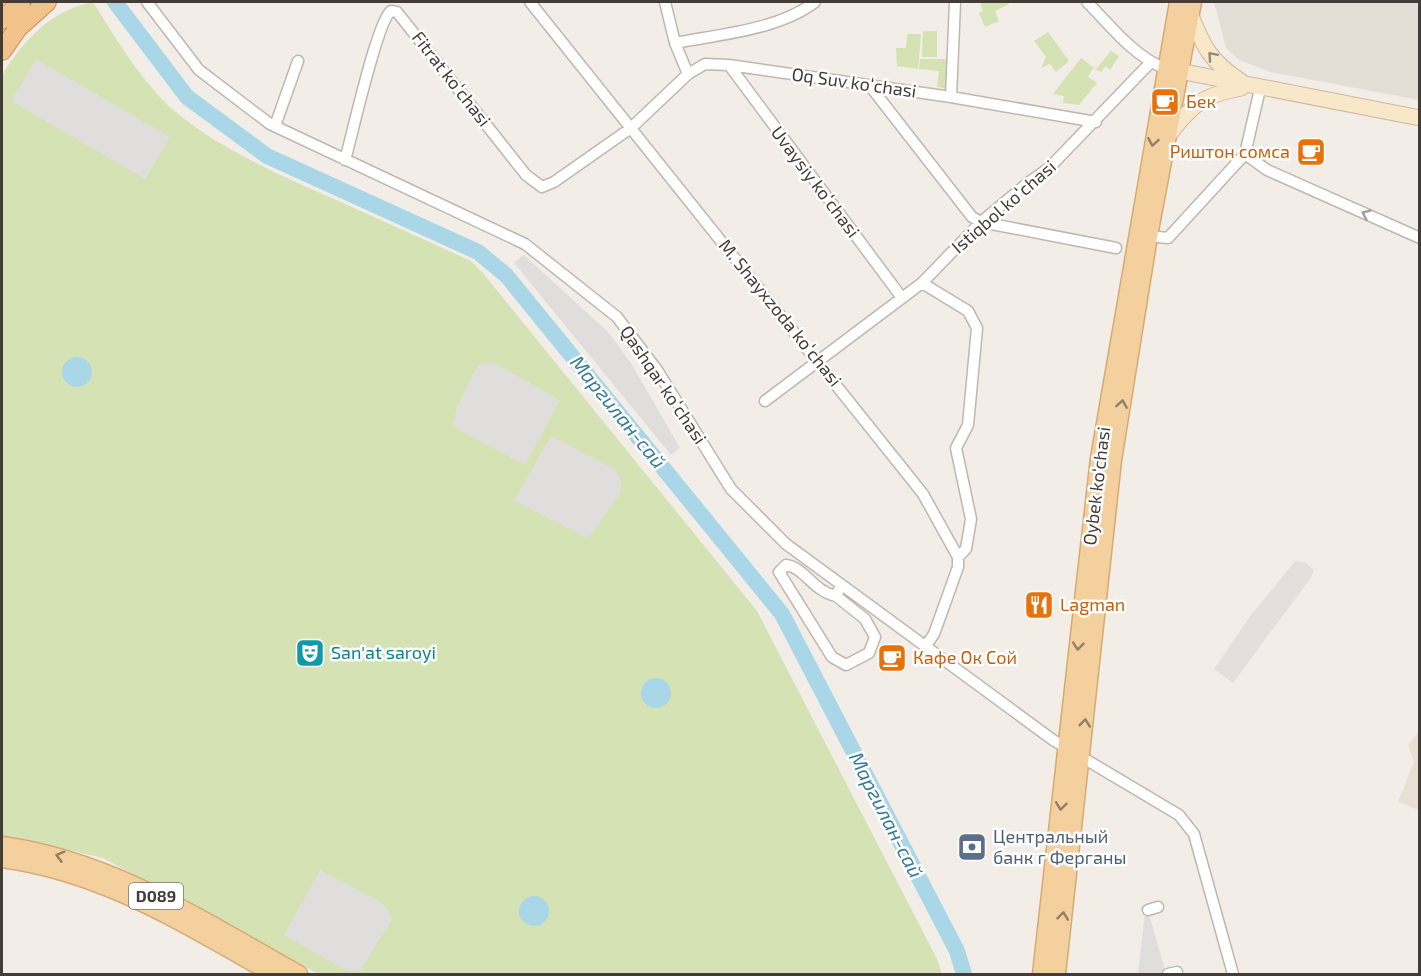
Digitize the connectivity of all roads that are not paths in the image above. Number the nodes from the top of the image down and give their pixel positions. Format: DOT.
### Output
graph roads {
  1 [pos="21,2"];
  2 [pos="47,2"];
  3 [pos="147,2"];
  4 [pos="530,2"];
  5 [pos="665,2"];
  6 [pos="815,2"];
  7 [pos="955,2"];
  8 [pos="1087,2"];
  9 [pos="1178,2"];
  10 [pos="1192,8"];
  11 [pos="6,21"];
  12 [pos="675,43"];
  13 [pos="2,51"];
  14 [pos="298,61"];
  15 [pos="729,65"];
  16 [pos="1165,68"];
  17 [pos="688,74"];
  18 [pos="870,86"];
  19 [pos="1255,88"];
  20 [pos="951,97"];
  21 [pos="1419,118"];
  22 [pos="1096,122"];
  23 [pos="274,126"];
  24 [pos="631,128"];
  25 [pos="1168,136"];
  26 [pos="1245,154"];
  27 [pos="345,160"];
  28 [pos="981,222"];
  29 [pos="1149,236"];
  30 [pos="1419,238"];
  31 [pos="1116,248"];
  32 [pos="922,283"];
  33 [pos="902,298"];
  34 [pos="819,361"];
  35 [pos="765,401"];
  36 [pos="958,557"];
  37 [pos="841,585"];
  38 [pos="836,596"];
  39 [pos="925,647"];
  40 [pos="1075,751"];
  41 [pos="2,844"];
  42 [pos="2,859"];
  43 [pos="273,975"];
  44 [pos="299,975"];
  45 [pos="1041,975"];
  46 [pos="1057,975"];
  47 [pos="1233,975"];
  1 -- 11 [label="highway"];
  2 -- 11 [label="highway"];
  3 -- 23 [label="street, Qashqar koʻchasi"];
  4 -- 24 [label="street, M. Shayxzoda koʻchasi"];
  5 -- 12 [label="street"];
  6 -- 12 [label="street"];
  7 -- 20 [label="street"];
  8 -- 16 [label="street"];
  9 -- 16 [label="main road, Oybek ko‘chasi"];
  10 -- 16 [label="main road, Oybek ko‘chasi"];
  19 -- 10 [label="main road, one-way"];
  11 -- 13 [label="highway"];
  12 -- 17 [label="street"];
  14 -- 23 [label="street"];
  15 -- 17 [label="street, Oq Suv koʻchasi"];
  15 -- 18 [label="street, Oq Suv koʻchasi"];
  15 -- 33 [label="street, Uvaysiy koʻchasi"];
  16 -- 19 [label="main road"];
  16 -- 22 [label="street, Istiqbol koʻchasi"];
  16 -- 25 [label="main road, Oybek ko‘chasi"];
  16 -- 40 [label="main road, Oybek ko‘chasi, one-way"];
  17 -- 24 [label="street"];
  18 -- 20 [label="street, Oq Suv koʻchasi"];
  18 -- 28 [label="street"];
  19 -- 21 [label="main road"];
  19 -- 25 [label="main road"];
  19 -- 26 [label="street"];
  20 -- 22 [label="street, Oq Suv koʻchasi"];
  22 -- 28 [label="street, Istiqbol koʻchasi"];
  23 -- 27 [label="street, Qashqar koʻchasi"];
  24 -- 27 [label="street, Fitrat koʻchasi"];
  24 -- 34 [label="street, M. Shayxzoda koʻchasi"];
  25 -- 29 [label="main road, Oybek ko‘chasi"];
  26 -- 29 [label="street"];
  30 -- 26 [label="street, one-way"];
  27 -- 37 [label="street, Qashqar koʻchasi"];
  28 -- 31 [label="street"];
  28 -- 32 [label="street, Istiqbol koʻchasi"];
  40 -- 29 [label="main road, Oybek ko‘chasi, one-way"];
  32 -- 33 [label="street, Istiqbol koʻchasi"];
  32 -- 36 [label="street"];
  33 -- 34 [label="street, Istiqbol koʻchasi"];
  34 -- 35 [label="street, Istiqbol koʻchasi"];
  34 -- 36 [label="street, M. Shayxzoda koʻchasi"];
  36 -- 39 [label="street"];
  37 -- 38 [label="street"];
  37 -- 39 [label="street, Qashqar koʻchasi"];
  38 -- 38 [label="street"];
  39 -- 40 [label="street, Qashqar koʻchasi"];
  40 -- 45 [label="main road, Oybek ko‘chasi, one-way"];
  46 -- 40 [label="main road, Oybek ko‘chasi, one-way"];
  40 -- 47 [label="street, Qashqar koʻchasi"];
  44 -- 41 [label="main road, D089, one-way"];
  42 -- 43 [label="main road, D089"];
}
